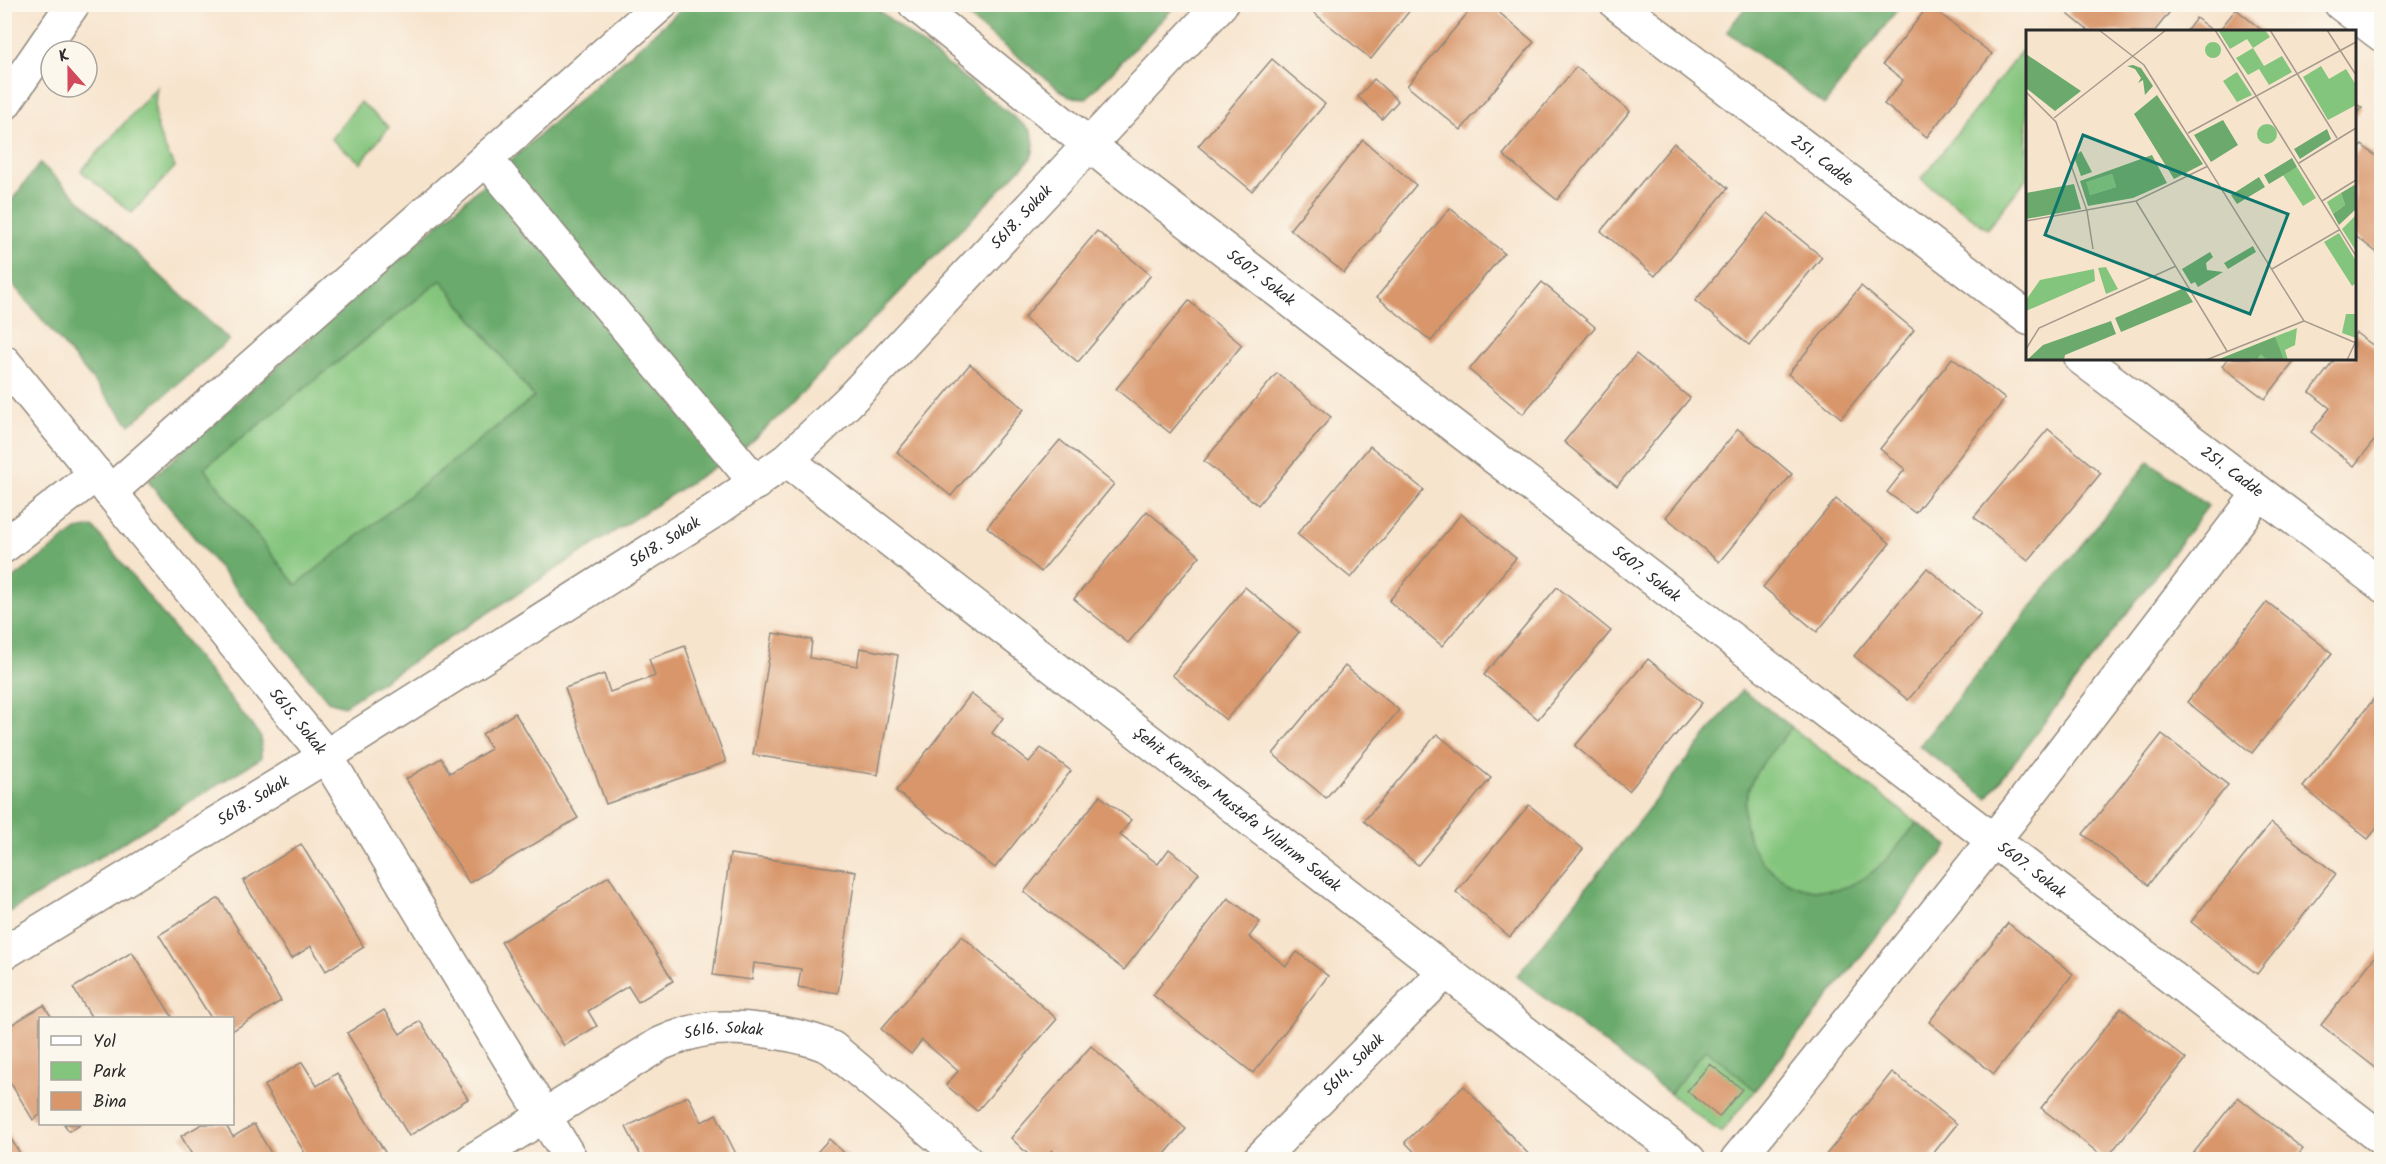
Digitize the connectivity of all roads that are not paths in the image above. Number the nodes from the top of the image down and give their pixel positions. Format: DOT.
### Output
graph roads {
  1 [pos="73,4"];
  2 [pos="661,4"];
  3 [pos="915,4"];
  4 [pos="1221,4"];
  5 [pos="1617,4"];
  6 [pos="2341,4"];
  7 [pos="2382,34"];
  8 [pos="4,104"];
  9 [pos="1088,145"];
  10 [pos="486,159"];
  11 [pos="2026,316"];
  12 [pos="2084,360"];
  13 [pos="4,362"];
  14 [pos="787,460"];
  15 [pos="103,483"];
  16 [pos="756,483"];
  17 [pos="2259,494"];
  18 [pos="4,546"];
  19 [pos="2382,585"];
  20 [pos="327,756"];
  21 [pos="1992,841"];
  22 [pos="4,952"];
  23 [pos="1446,971"];
  24 [pos="544,1114"];
  25 [pos="2382,1139"];
  26 [pos="472,1160"];
  27 [pos="571,1160"];
  28 [pos="966,1160"];
  29 [pos="1259,1160"];
  30 [pos="1689,1160"];
  31 [pos="1737,1160"];
  1 -- 8 [label="street"];
  2 -- 10 [label="street"];
  3 -- 9 [label="street, 5607. Sokak"];
  4 -- 9 [label="street, 5618. Sokak"];
  5 -- 11 [label="street, 251. Cadde"];
  6 -- 7 [label="street"];
  9 -- 14 [label="street, 5618. Sokak"];
  9 -- 21 [label="street, 5607. Sokak"];
  10 -- 15 [label="street"];
  10 -- 16 [label="street"];
  12 -- 17 [label="street, 251. Cadde"];
  13 -- 15 [label="street, 5615. Sokak"];
  14 -- 16 [label="street, 5618. Sokak"];
  14 -- 23 [label="street, Şehit Komiser Mustafa Yıldırım Sokak"];
  15 -- 18 [label="street"];
  15 -- 20 [label="street, 5615. Sokak"];
  16 -- 20 [label="street, 5618. Sokak"];
  17 -- 19 [label="street, 251. Cadde"];
  17 -- 21 [label="street"];
  20 -- 22 [label="street, 5618. Sokak"];
  20 -- 24 [label="street, 5615. Sokak"];
  21 -- 25 [label="street, 5607. Sokak"];
  21 -- 31 [label="street"];
  23 -- 29 [label="street, 5614. Sokak"];
  23 -- 30 [label="street, Şehit Komiser Mustafa Yıldırım Sokak"];
  24 -- 26 [label="street, 5616. Sokak"];
  24 -- 27 [label="street, 5615. Sokak"];
  24 -- 28 [label="street, 5616. Sokak"];
}
